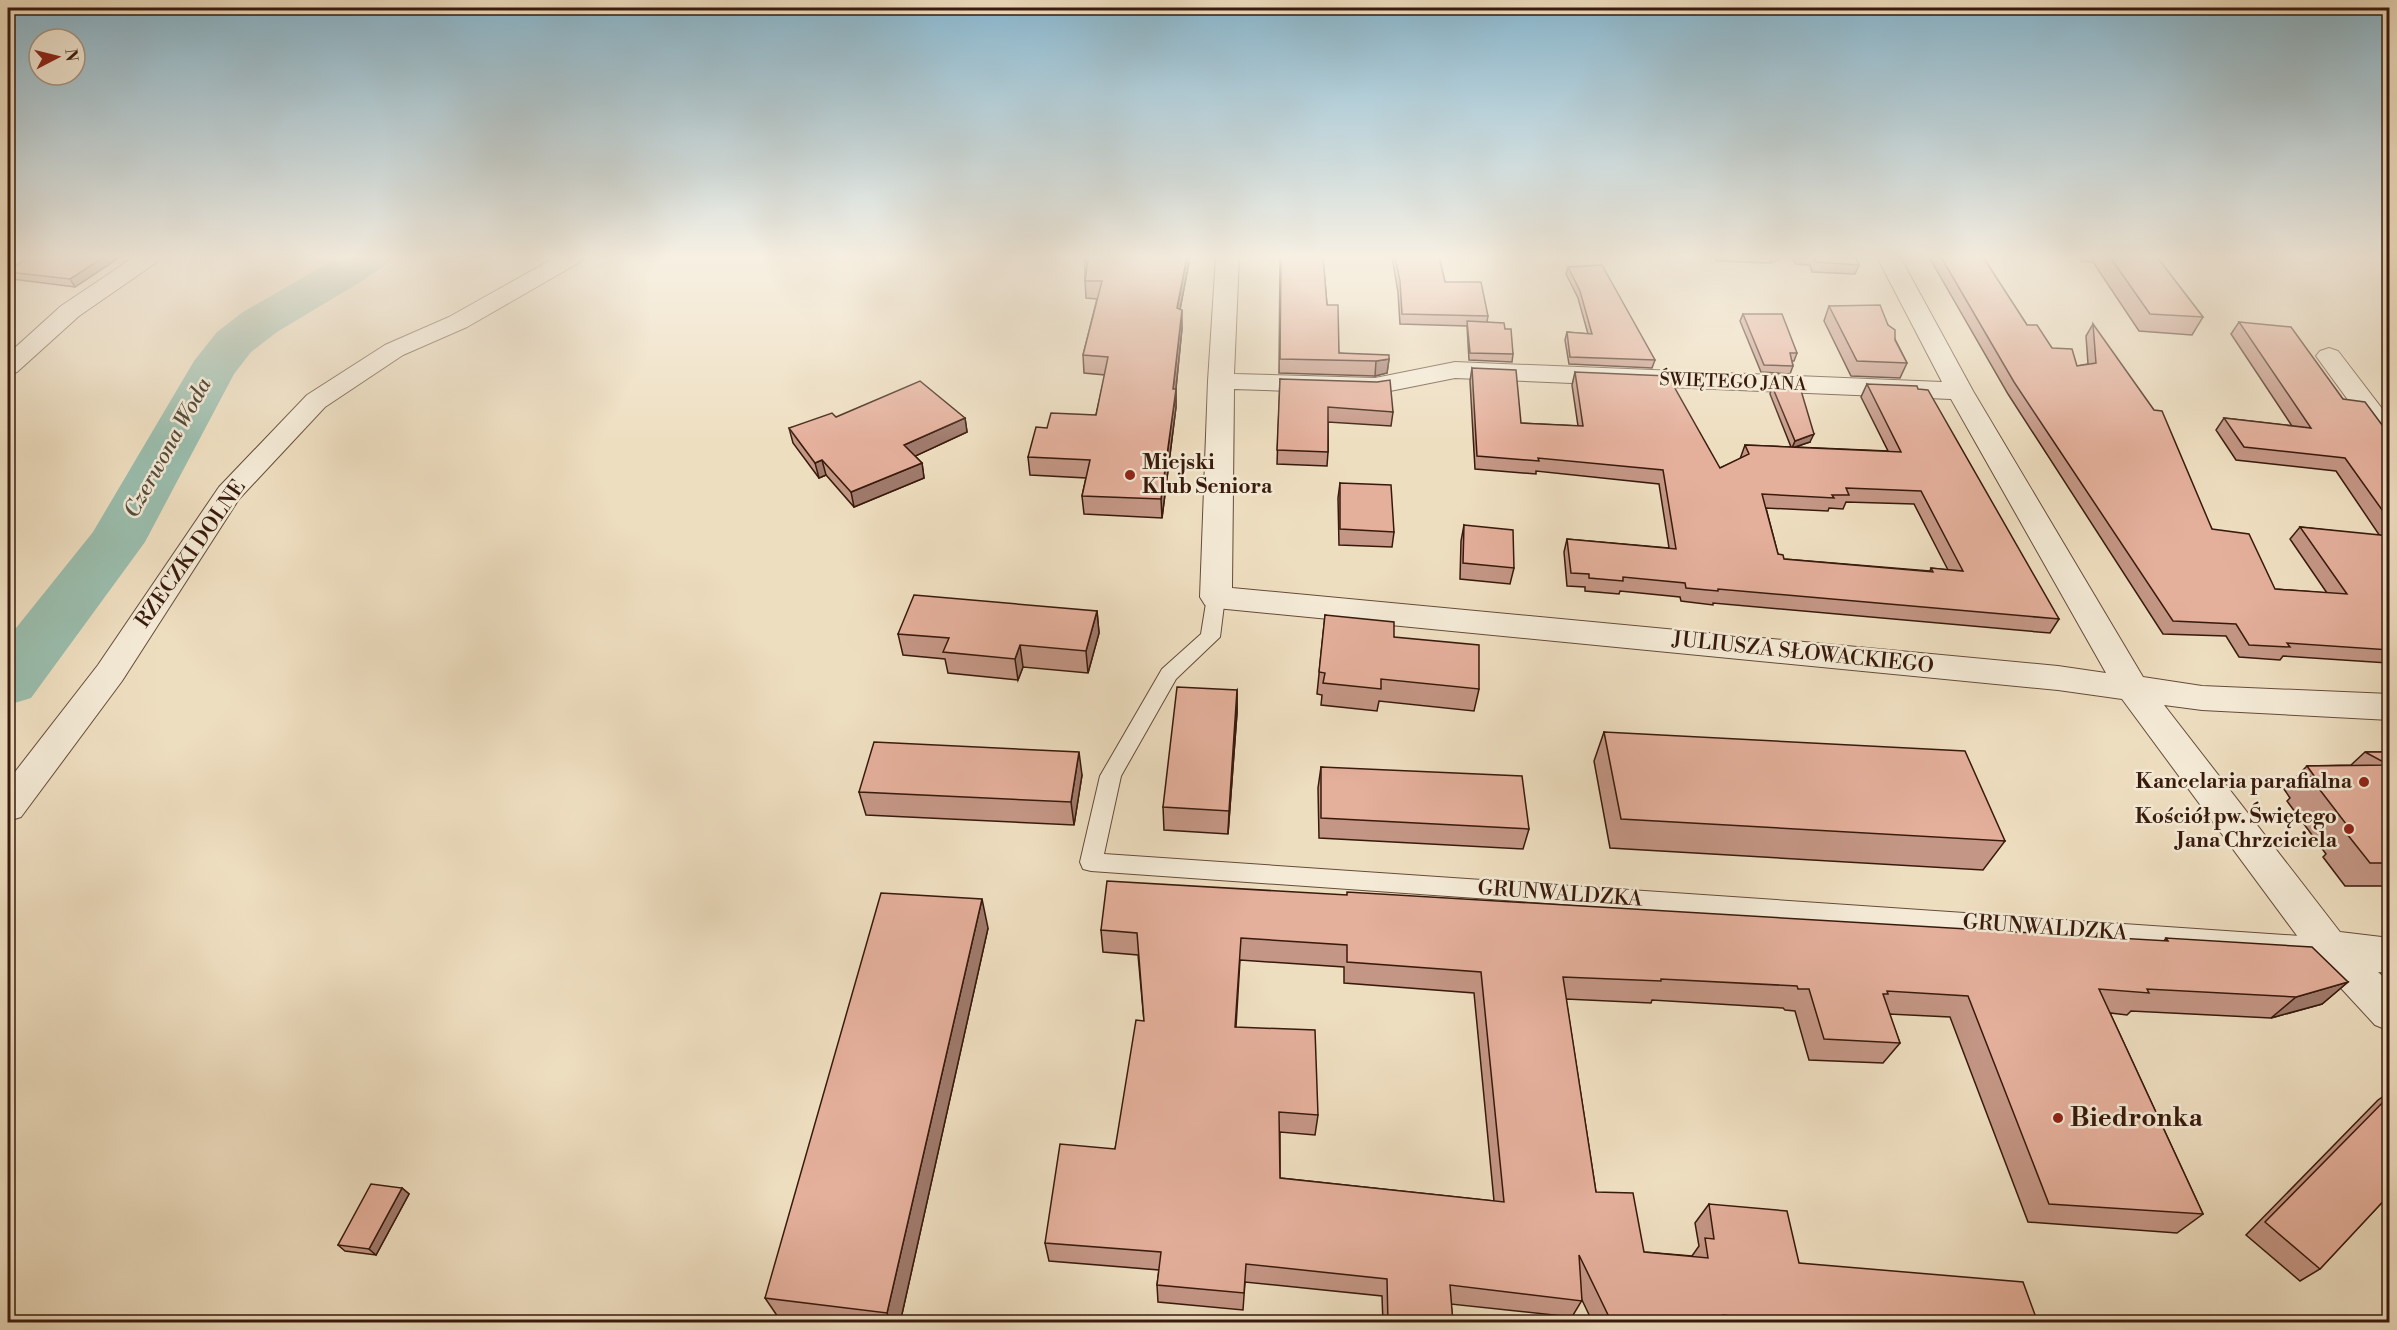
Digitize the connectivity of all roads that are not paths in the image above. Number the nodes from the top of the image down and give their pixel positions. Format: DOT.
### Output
graph roads {
  1 [pos="60,319"];
  2 [pos="463,319"];
  3 [pos="1224,319"];
  4 [pos="1922,319"];
  5 [pos="2329,356"];
  6 [pos="8,367"];
  7 [pos="1221,381"];
  8 [pos="1960,391"];
  9 [pos="2390,438"];
  10 [pos="1216,597"];
  11 [pos="2132,688"];
  12 [pos="2390,707"];
  13 [pos="8,807"];
  14 [pos="2328,948"];
  15 [pos="2390,956"];
  16 [pos="2390,1012"];
  1 -- 6 [label="street"];
  2 -- 13 [label="street, RZECZKI DOLNE"];
  3 -- 7 [label="street"];
  4 -- 8 [label="street"];
  5 -- 9 [label="street"];
  7 -- 8 [label="street, ŚWIĘTEGO JANA"];
  7 -- 10 [label="street"];
  8 -- 11 [label="street"];
  10 -- 11 [label="street, JULIUSZA SŁOWACKIEGO"];
  10 -- 14 [label="lane, GRUNWALDZKA"];
  11 -- 12 [label="street, JULIUSZA SŁOWACKIEGO"];
  11 -- 14 [label="street"];
  14 -- 15 [label="street, GRUNWALDZKA"];
  14 -- 16 [label="street"];
}
